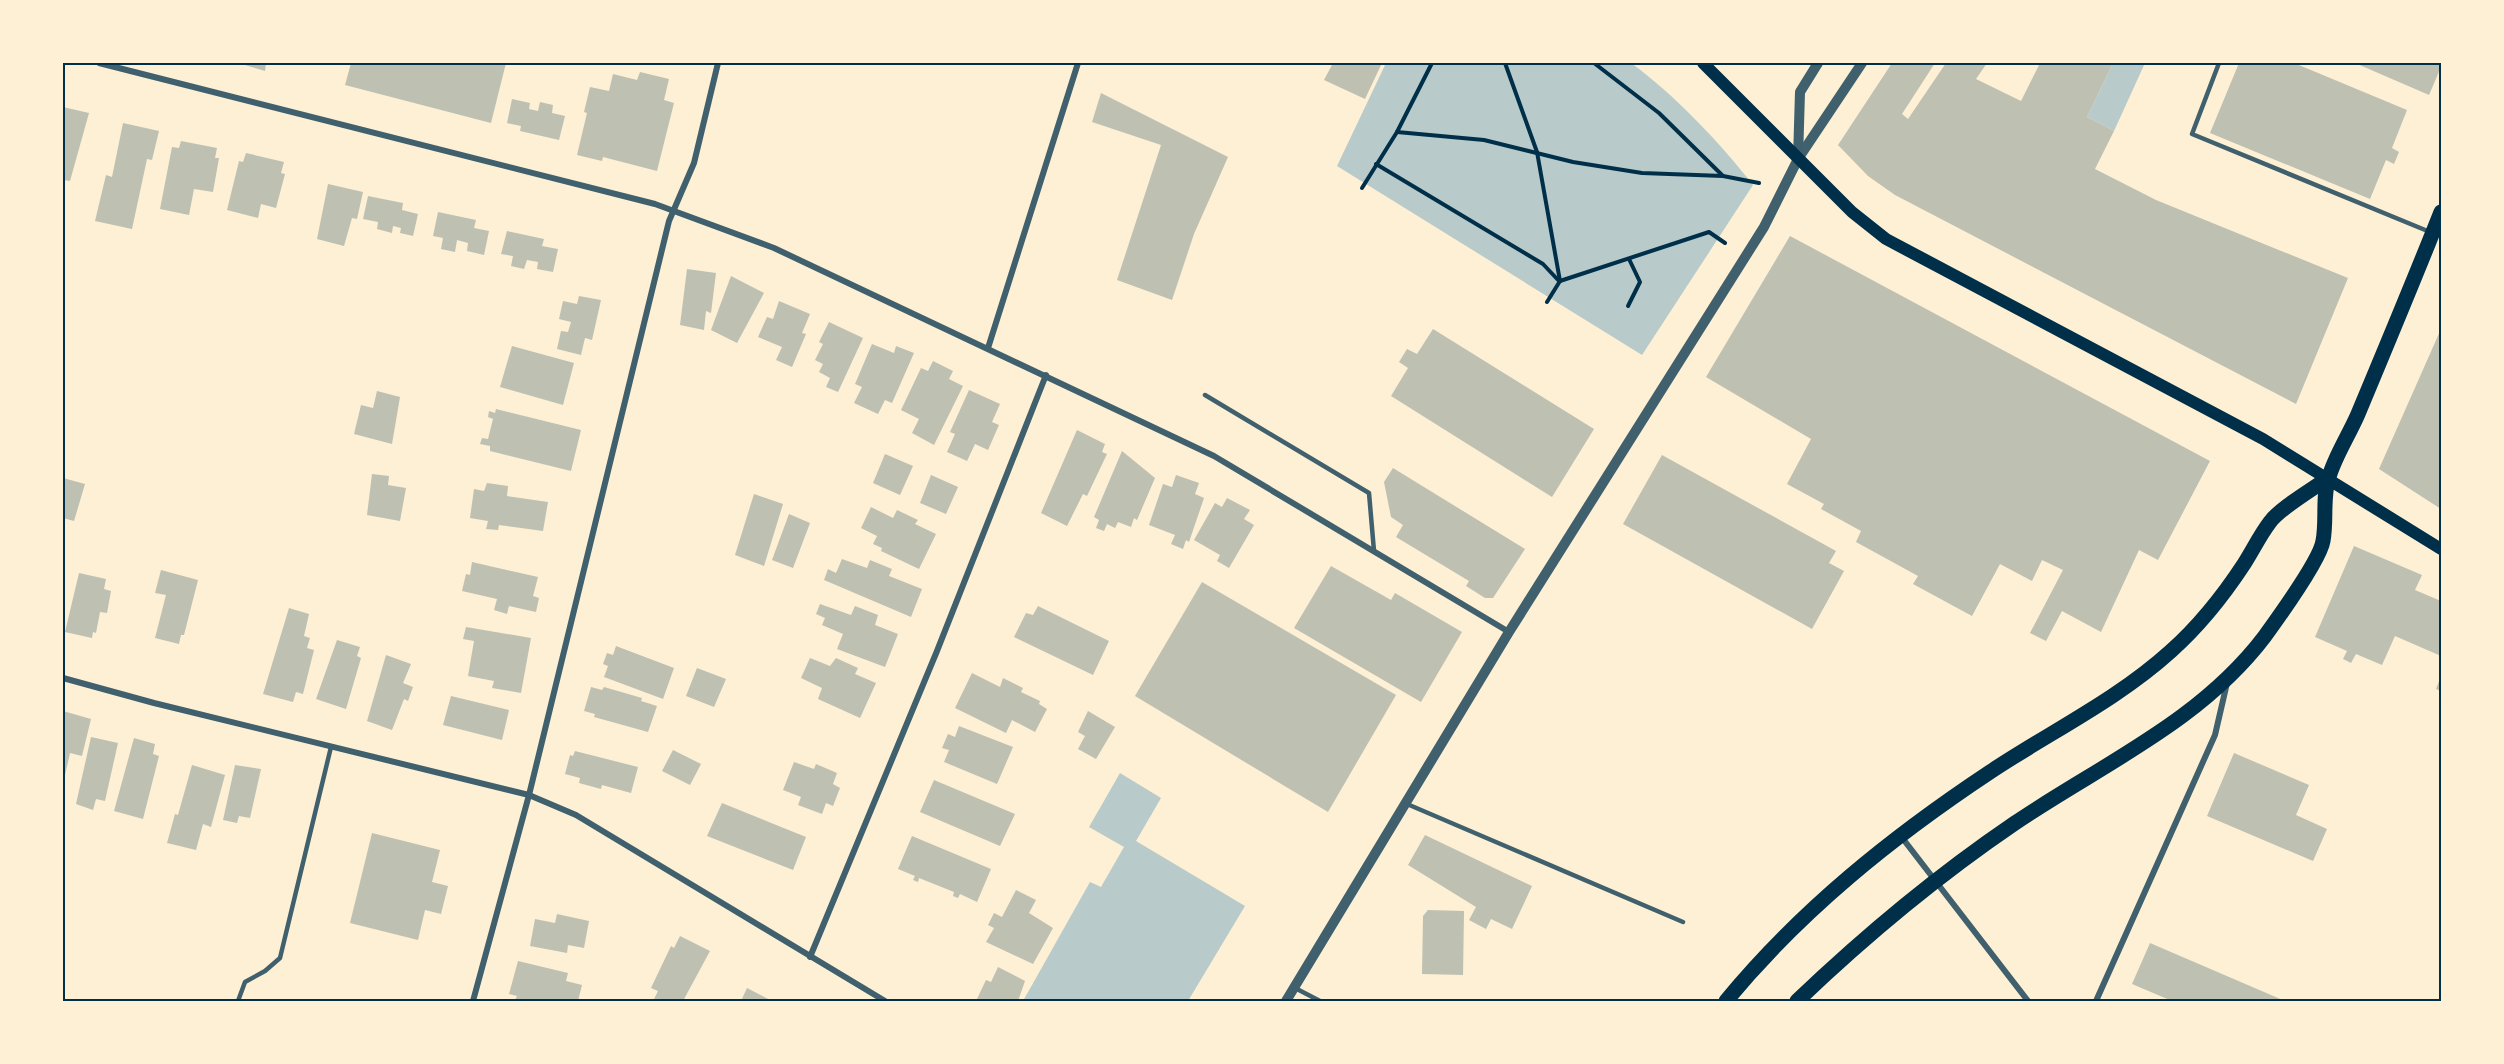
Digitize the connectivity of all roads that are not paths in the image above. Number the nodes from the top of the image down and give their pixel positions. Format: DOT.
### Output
graph roads {
  1 [pos="99,63"];
  2 [pos="718,63"];
  3 [pos="1078,63"];
  4 [pos="1703,63"];
  5 [pos="1818,63"];
  6 [pos="1862,63"];
  7 [pos="2219,63"];
  8 [pos="1798,159"];
  9 [pos="673,210"];
  10 [pos="2441,212"];
  11 [pos="2433,233"];
  12 [pos="988,348"];
  13 [pos="1046,375"];
  14 [pos="1205,394"];
  15 [pos="2328,478"];
  16 [pos="2441,549"];
  17 [pos="1374,552"];
  18 [pos="1509,632"];
  19 [pos="63,678"];
  20 [pos="2228,678"];
  21 [pos="331,747"];
  22 [pos="529,795"];
  23 [pos="1407,804"];
  24 [pos="1900,835"];
  25 [pos="1934,881"];
  26 [pos="1683,922"];
  27 [pos="810,957"];
  28 [pos="1294,988"];
  29 [pos="238,1001"];
  30 [pos="473,1001"];
  31 [pos="885,1001"];
  32 [pos="1286,1001"];
  33 [pos="1320,1001"];
  34 [pos="1726,1001"];
  35 [pos="1797,1001"];
  36 [pos="2028,1001"];
  37 [pos="2096,1001"];
  1 -- 9 [label="street"];
  2 -- 9 [label="street"];
  3 -- 12 [label="street"];
  4 -- 8 [label="main road"];
  5 -- 8 [label="street"];
  6 -- 8 [label="street"];
  7 -- 11 [label="lane"];
  8 -- 15 [label="main road"];
  8 -- 18 [label="street"];
  9 -- 12 [label="street"];
  9 -- 22 [label="street"];
  10 -- 11 [label="main road"];
  11 -- 15 [label="main road"];
  12 -- 13 [label="street"];
  13 -- 17 [label="street"];
  13 -- 27 [label="street"];
  14 -- 17 [label="lane"];
  15 -- 16 [label="main road"];
  15 -- 20 [label="main road"];
  15 -- 24 [label="main road"];
  17 -- 18 [label="street"];
  18 -- 23 [label="street"];
  19 -- 21 [label="street"];
  20 -- 25 [label="main road"];
  20 -- 37 [label="street"];
  21 -- 22 [label="street"];
  21 -- 29 [label="lane"];
  22 -- 27 [label="street"];
  22 -- 30 [label="street"];
  23 -- 26 [label="lane"];
  23 -- 28 [label="street"];
  24 -- 25 [label="street"];
  24 -- 34 [label="main road"];
  25 -- 35 [label="main road"];
  25 -- 36 [label="street"];
  27 -- 31 [label="street"];
  28 -- 32 [label="street"];
  28 -- 33 [label="lane"];
}
